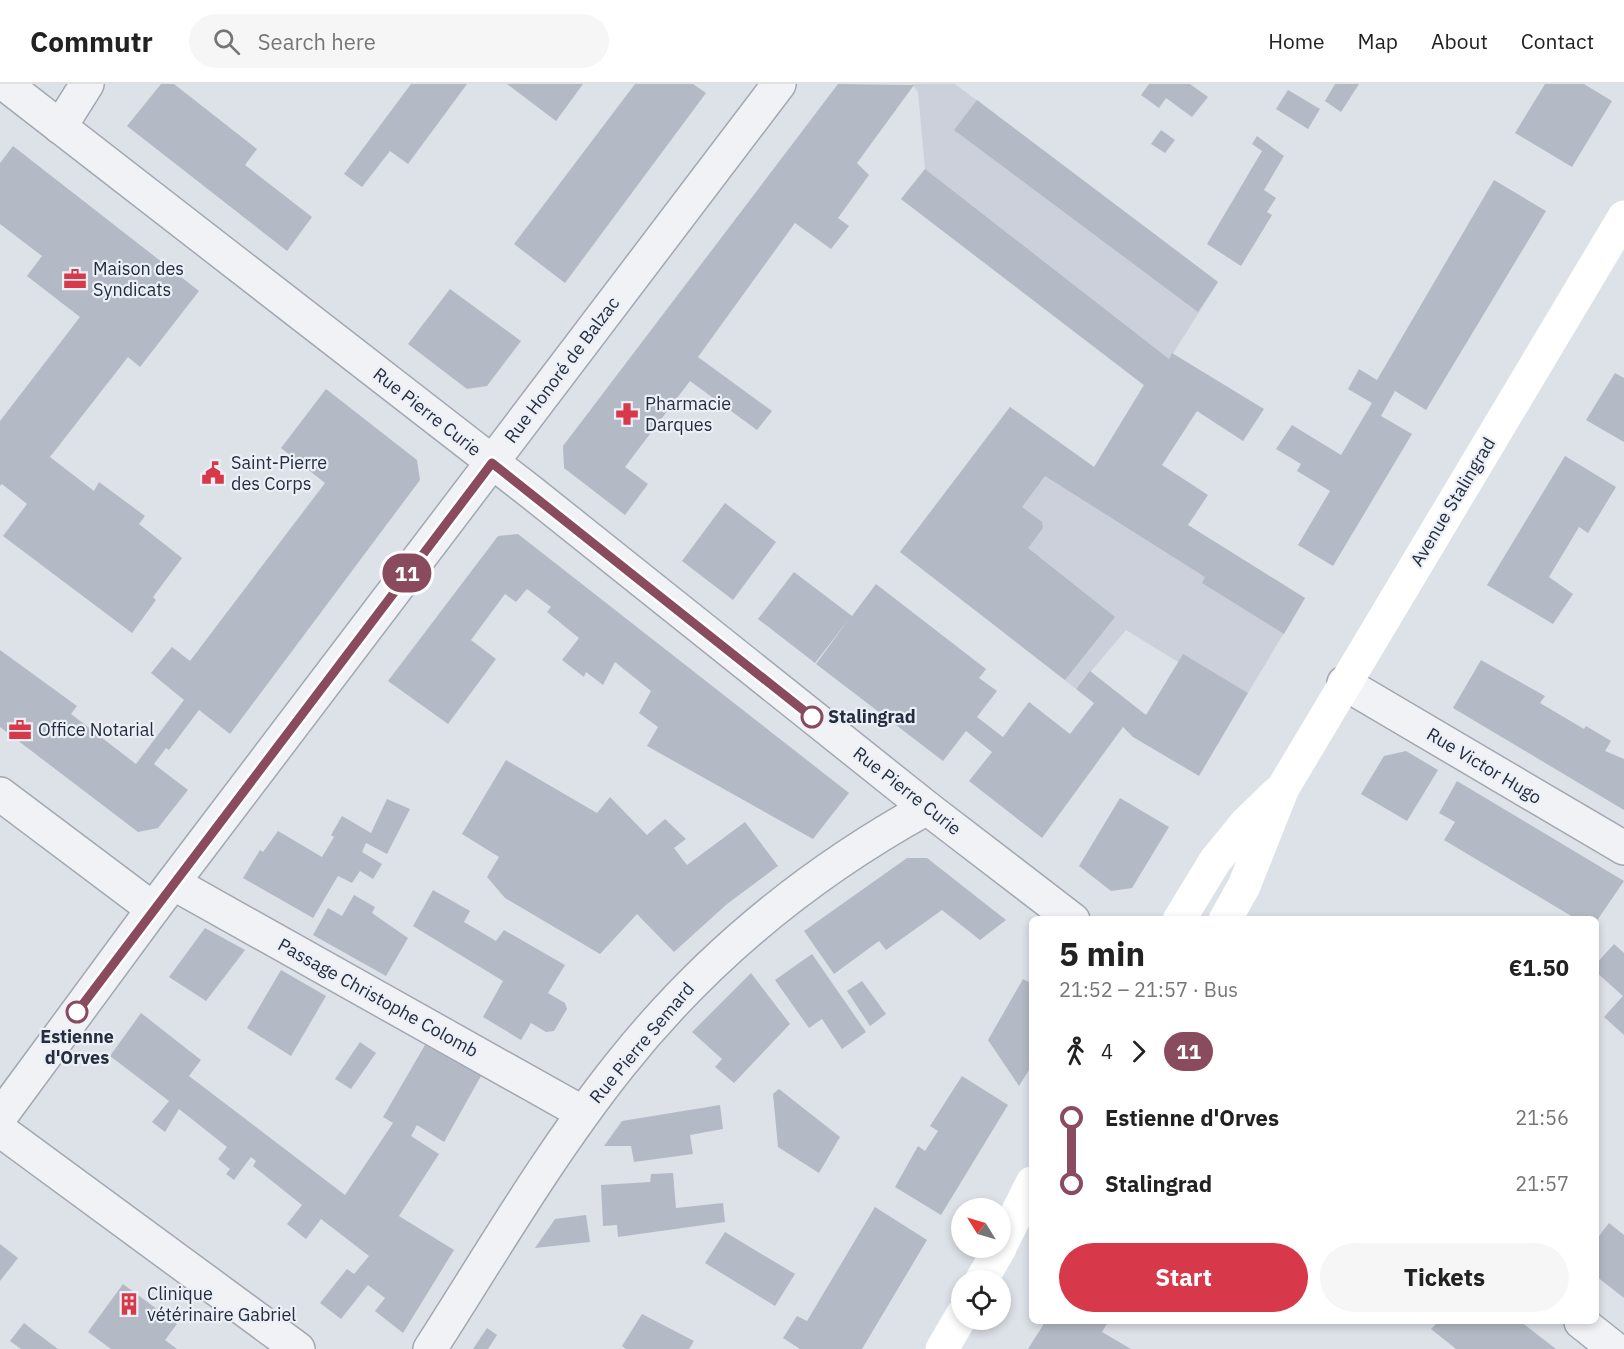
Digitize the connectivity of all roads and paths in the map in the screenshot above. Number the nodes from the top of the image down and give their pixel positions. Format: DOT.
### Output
graph roads {
  1 [pos="5,84"];
  2 [pos="87,84"];
  3 [pos="779,84"];
  4 [pos="60,127"];
  5 [pos="1624,217"];
  6 [pos="492,463"];
  7 [pos="1344,683"];
  8 [pos="1282,788"];
  9 [pos="0,794"];
  10 [pos="927,808"];
  11 [pos="1624,848"];
  12 [pos="174,883"];
  13 [pos="153,909"];
  14 [pos="1068,916"];
  15 [pos="1181,916"];
  16 [pos="1227,916"];
  17 [pos="584,1113"];
  18 [pos="0,1118"];
  19 [pos="0,1130"];
  20 [pos="1029,1190"];
  21 [pos="1011,1231"];
  22 [pos="1584,1324"];
  23 [pos="953,1330"];
  24 [pos="298,1349"];
  25 [pos="430,1349"];
  26 [pos="942,1349"];
  27 [pos="1615,1349"];
  1 -- 4 [label="street, Rue Pierre Curie"];
  2 -- 4 [label="street"];
  3 -- 6 [label="street, Rue Honoré de Balzac"];
  4 -- 6 [label="street, Rue Pierre Curie"];
  5 -- 7 [label="street, Avenue Stalingrad"];
  6 -- 10 [label="street, Rue Pierre Curie"];
  6 -- 12 [label="street, Rue Honoré de Balzac"];
  7 -- 8 [label="street, Avenue Stalingrad"];
  7 -- 11 [label="street, Rue Victor Hugo"];
  8 -- 15 [label="street, Avenue Stalingrad"];
  8 -- 16 [label="street, Avenue Stalingrad"];
  9 -- 13 [label="street"];
  10 -- 14 [label="street, Rue Pierre Curie"];
  10 -- 17 [label="street, Rue Pierre Semard"];
  12 -- 13 [label="street, Rue Honoré de Balzac"];
  12 -- 17 [label="street, Passage Christophe Colomb"];
  13 -- 18 [label="street, Rue Honoré de Balzac"];
  17 -- 25 [label="street, Rue Pierre Semard"];
  19 -- 24 [label="street"];
  20 -- 21 [label="street"];
  22 -- 27 [label="street"];
  23 -- 26 [label="street"];
}
